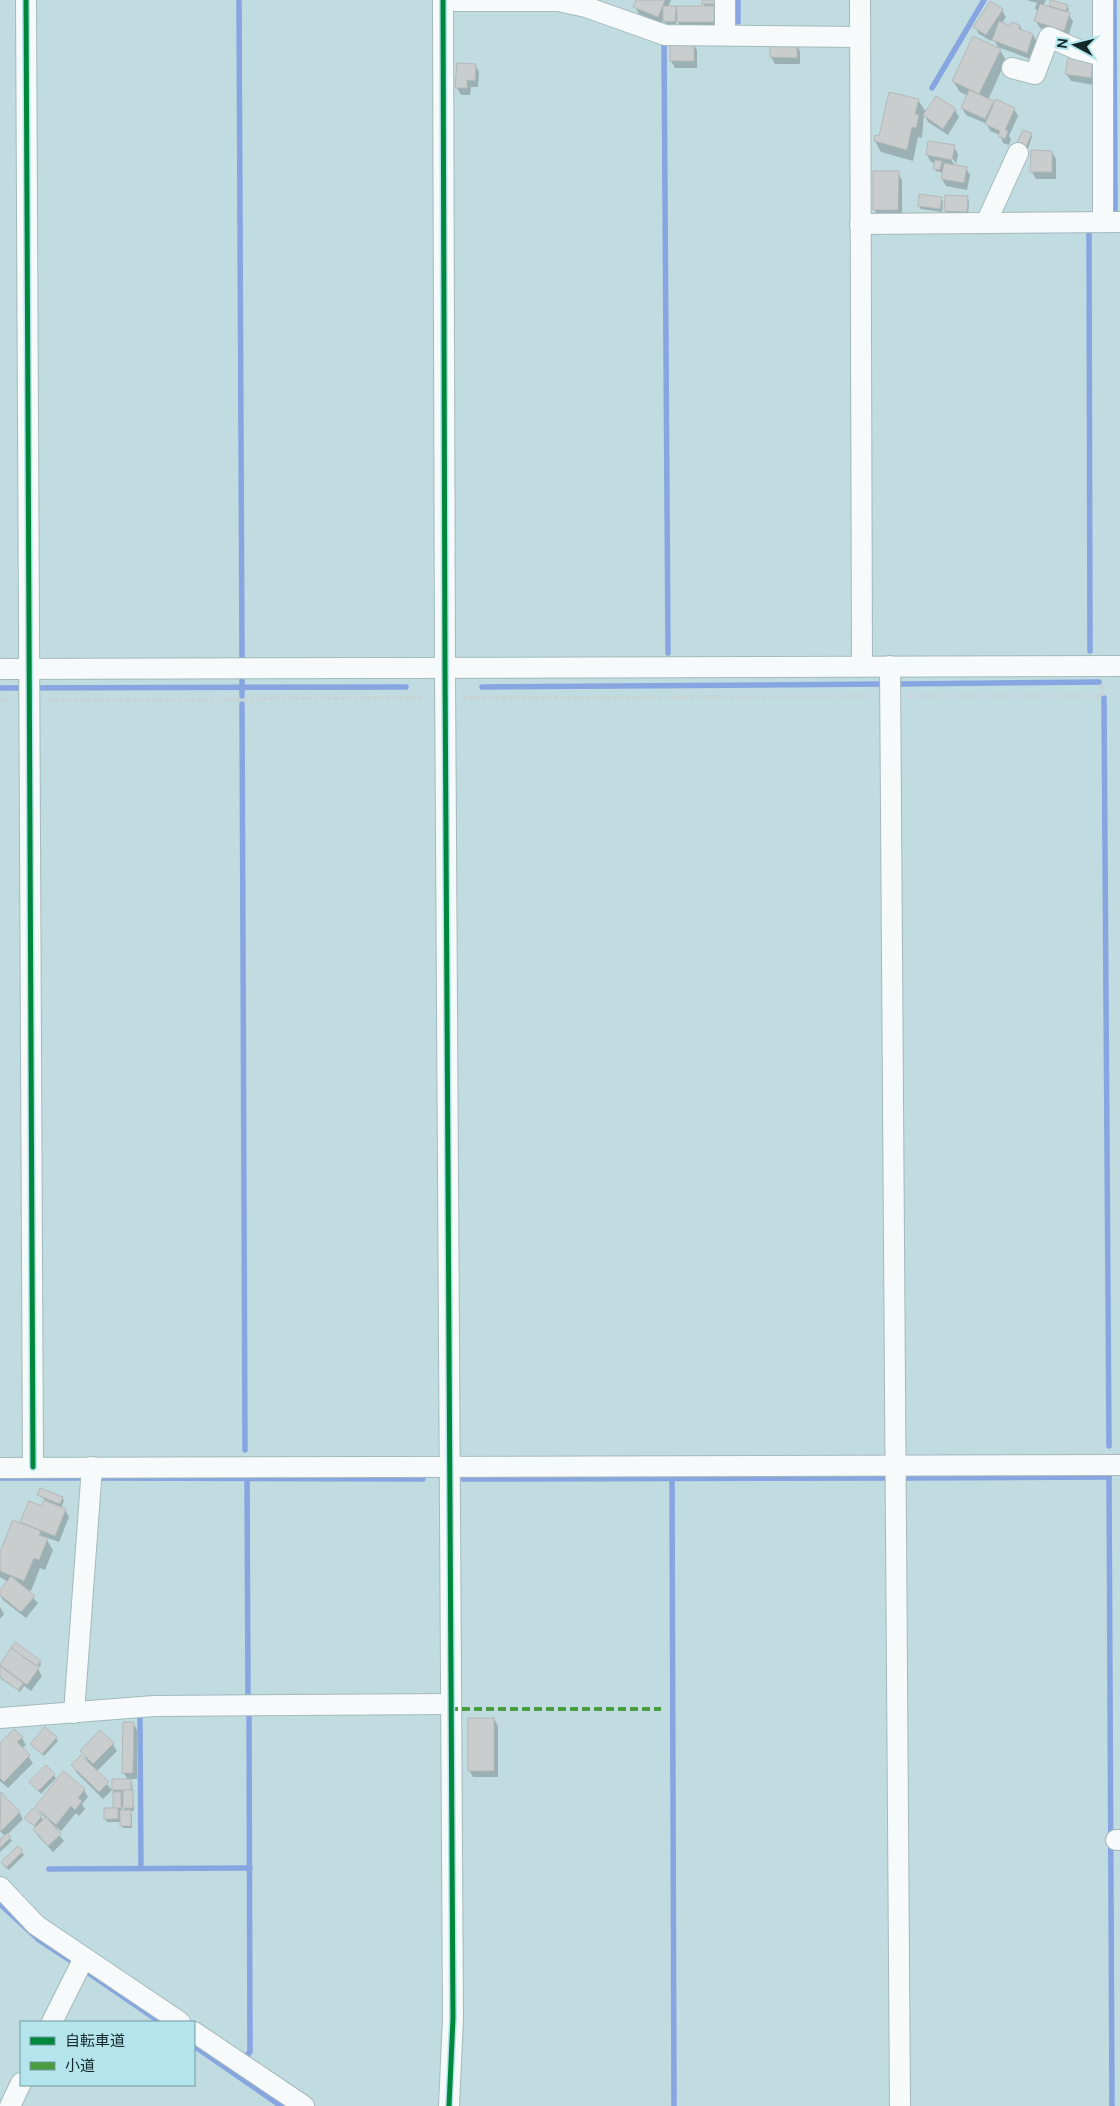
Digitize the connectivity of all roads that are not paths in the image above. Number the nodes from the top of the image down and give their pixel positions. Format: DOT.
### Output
graph roads {
  1 [pos="26,0"];
  2 [pos="443,0"];
  3 [pos="558,0"];
  4 [pos="725,0"];
  5 [pos="860,0"];
  6 [pos="1102,0"];
  7 [pos="725,35"];
  8 [pos="860,37"];
  9 [pos="1103,56"];
  10 [pos="1012,68"];
  11 [pos="1018,153"];
  12 [pos="1112,222"];
  13 [pos="986,223"];
  14 [pos="860,224"];
  15 [pos="862,666"];
  16 [pos="890,666"];
  17 [pos="0,669"];
  18 [pos="445,669"];
  19 [pos="1116,675"];
  20 [pos="28,687"];
  21 [pos="1120,1465"];
  22 [pos="33,1467"];
  23 [pos="92,1467"];
  24 [pos="449,1467"];
  25 [pos="896,1467"];
  26 [pos="0,1468"];
  27 [pos="450,1704"];
  28 [pos="74,1713"];
  29 [pos="0,1720"];
  30 [pos="0,1887"];
  31 [pos="84,1958"];
  32 [pos="52,2021"];
  33 [pos="178,2021"];
  34 [pos="195,2033"];
  35 [pos="20,2085"];
  36 [pos="10,2106"];
  37 [pos="304,2106"];
  38 [pos="449,2106"];
  39 [pos="900,2106"];
  1 -- 20 [label="street"];
  2 -- 3 [label="street"];
  2 -- 18 [label="street"];
  3 -- 7 [label="street"];
  4 -- 7 [label="street"];
  5 -- 8 [label="street"];
  6 -- 9 [label="street"];
  7 -- 8 [label="street"];
  8 -- 14 [label="street"];
  9 -- 10 [label="street"];
  9 -- 12 [label="street"];
  11 -- 13 [label="street"];
  12 -- 13 [label="street"];
  13 -- 14 [label="street"];
  14 -- 15 [label="street"];
  15 -- 16 [label="street"];
  15 -- 18 [label="street"];
  16 -- 19 [label="street"];
  16 -- 25 [label="street"];
  17 -- 20 [label="street"];
  18 -- 20 [label="street"];
  18 -- 24 [label="street"];
  20 -- 22 [label="street"];
  21 -- 25 [label="street"];
  22 -- 23 [label="street"];
  22 -- 26 [label="street"];
  23 -- 24 [label="street"];
  23 -- 28 [label="street"];
  24 -- 25 [label="street"];
  24 -- 27 [label="street"];
  25 -- 39 [label="street"];
  27 -- 28 [label="street"];
  27 -- 38 [label="street"];
  28 -- 29 [label="street"];
  30 -- 31 [label="street"];
  31 -- 32 [label="street"];
  31 -- 33 [label="street"];
  34 -- 37 [label="street"];
  35 -- 36 [label="street"];
}
